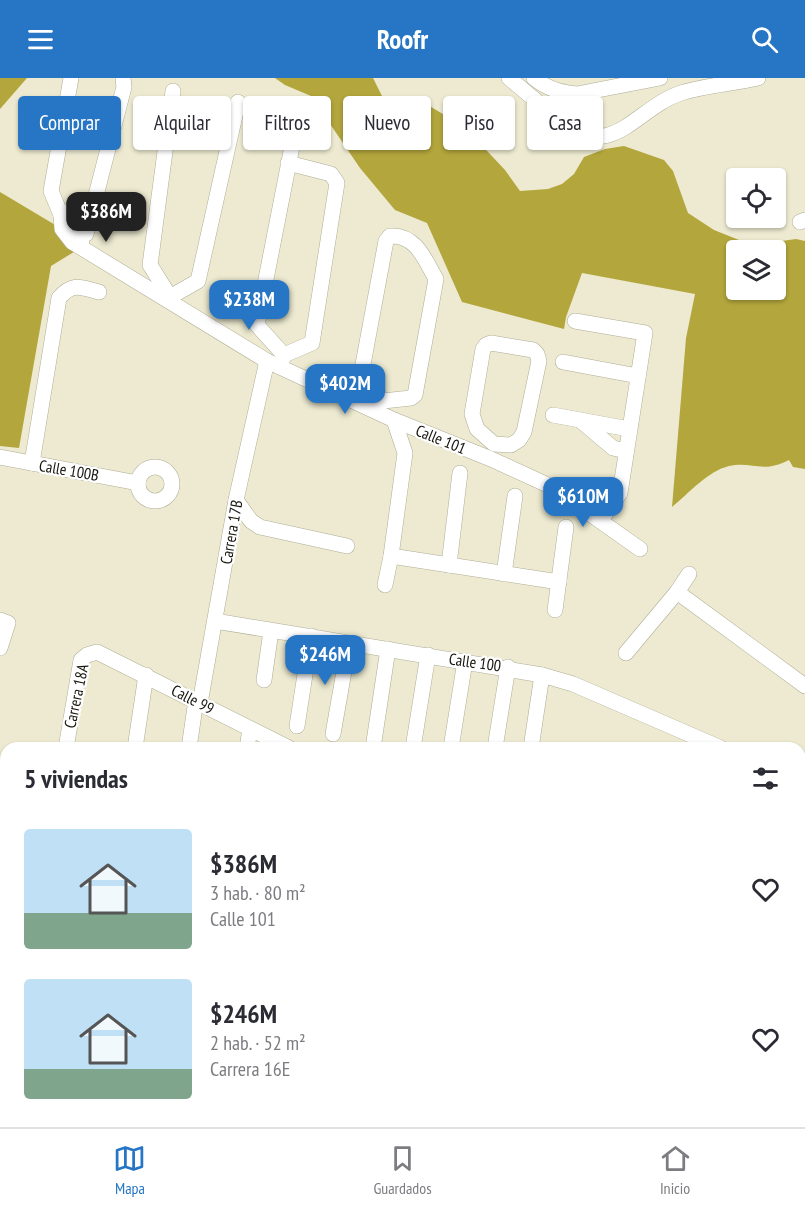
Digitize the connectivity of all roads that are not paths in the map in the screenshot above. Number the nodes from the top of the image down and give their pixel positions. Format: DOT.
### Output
graph roads {
  1 [pos="71,78"];
  2 [pos="123,78"];
  3 [pos="509,78"];
  4 [pos="534,78"];
  5 [pos="660,78"];
  6 [pos="753,79"];
  7 [pos="174,91"];
  8 [pos="595,91"];
  9 [pos="174,96"];
  10 [pos="530,96"];
  11 [pos="585,96"];
  12 [pos="238,102"];
  13 [pos="233,123"];
  14 [pos="603,136"];
  15 [pos="167,150"];
  16 [pos="291,150"];
  17 [pos="288,163"];
  18 [pos="96,197"];
  19 [pos="77,214"];
  20 [pos="61,215"];
  21 [pos="84,241"];
  22 [pos="99,292"];
  23 [pos="169,298"];
  24 [pos="575,321"];
  25 [pos="277,361"];
  26 [pos="563,362"];
  27 [pos="638,376"];
  28 [pos="386,411"];
  29 [pos="553,415"];
  30 [pos="579,419"];
  31 [pos="629,429"];
  32 [pos="492,451"];
  33 [pos="626,451"];
  34 [pos="0,457"];
  35 [pos="32,463"];
  36 [pos="460,473"];
  37 [pos="138,483"];
  38 [pos="515,496"];
  39 [pos="236,500"];
  40 [pos="601,520"];
  41 [pos="566,526"];
  42 [pos="347,546"];
  43 [pos="640,549"];
  44 [pos="391,556"];
  45 [pos="449,565"];
  46 [pos="504,574"];
  47 [pos="689,574"];
  48 [pos="559,582"];
  49 [pos="385,585"];
  50 [pos="677,592"];
  51 [pos="555,610"];
  52 [pos="0,620"];
  53 [pos="215,621"];
  54 [pos="272,631"];
  55 [pos="311,636"];
  56 [pos="348,643"];
  57 [pos="0,648"];
  58 [pos="388,649"];
  59 [pos="97,652"];
  60 [pos="626,653"];
  61 [pos="428,655"];
  62 [pos="465,661"];
  63 [pos="508,667"];
  64 [pos="146,675"];
  65 [pos="543,675"];
  66 [pos="264,680"];
  67 [pos="805,686"];
  68 [pos="198,701"];
  69 [pos="297,726"];
  70 [pos="250,729"];
  71 [pos="333,734"];
  72 [pos="67,742"];
  73 [pos="136,742"];
  74 [pos="190,742"];
  75 [pos="248,742"];
  76 [pos="277,742"];
  77 [pos="374,742"];
  78 [pos="414,742"];
  79 [pos="452,742"];
  80 [pos="496,742"];
  81 [pos="532,742"];
  82 [pos="708,742"];
  1 -- 20 [label="street, Calle 101"];
  2 -- 18 [label="street"];
  3 -- 10 [label="street"];
  4 -- 8 [label="street"];
  5 -- 8 [label="street"];
  6 -- 14 [label="street"];
  7 -- 9 [label="street"];
  8 -- 11 [label="street"];
  12 -- 13 [label="street"];
  13 -- 23 [label="street"];
  15 -- 23 [label="street"];
  16 -- 17 [label="street"];
  17 -- 25 [label="street"];
  17 -- 25 [label="street"];
  18 -- 19 [label="street"];
  18 -- 21 [label="street"];
  19 -- 20 [label="street"];
  19 -- 21 [label="street"];
  20 -- 21 [label="street, Calle 101"];
  21 -- 23 [label="street, Calle 101"];
  22 -- 35 [label="street"];
  23 -- 25 [label="street, Calle 101"];
  24 -- 27 [label="street"];
  25 -- 28 [label="street, Calle 101"];
  25 -- 39 [label="street, Carrera 17B"];
  26 -- 27 [label="street"];
  27 -- 31 [label="street"];
  28 -- 28 [label="street"];
  28 -- 32 [label="street, Calle 101"];
  28 -- 44 [label="street"];
  29 -- 30 [label="street"];
  30 -- 31 [label="street"];
  30 -- 33 [label="street"];
  31 -- 33 [label="street"];
  32 -- 32 [label="street"];
  32 -- 40 [label="street, Calle 101"];
  33 -- 40 [label="street"];
  34 -- 35 [label="street, Calle 100B"];
  35 -- 37 [label="street, Calle 100B"];
  36 -- 45 [label="street"];
  38 -- 46 [label="street"];
  39 -- 42 [label="street"];
  39 -- 53 [label="street, Carrera 17B"];
  40 -- 43 [label="street, Calle 101"];
  41 -- 48 [label="street"];
  44 -- 45 [label="street"];
  44 -- 49 [label="street"];
  45 -- 46 [label="street"];
  46 -- 48 [label="street"];
  47 -- 50 [label="street"];
  48 -- 51 [label="street"];
  50 -- 60 [label="street"];
  50 -- 67 [label="street"];
  52 -- 57 [label="street"];
  53 -- 54 [label="street, Calle 100"];
  53 -- 68 [label="street, Carrera 17B"];
  54 -- 55 [label="street, Calle 100"];
  54 -- 66 [label="street"];
  55 -- 56 [label="street, Calle 100"];
  55 -- 69 [label="street"];
  56 -- 58 [label="street, Calle 100"];
  56 -- 71 [label="street"];
  58 -- 61 [label="street, Calle 100"];
  58 -- 77 [label="street"];
  59 -- 64 [label="street, Calle 99"];
  59 -- 72 [label="street, Carrera 18A"];
  61 -- 62 [label="street, Calle 100"];
  61 -- 78 [label="street"];
  62 -- 63 [label="street, Calle 100"];
  62 -- 79 [label="street"];
  63 -- 65 [label="street, Calle 100"];
  63 -- 80 [label="street"];
  64 -- 68 [label="street, Calle 99"];
  64 -- 73 [label="street"];
  65 -- 81 [label="street"];
  65 -- 82 [label="street, Calle 100"];
  68 -- 70 [label="street, Calle 99"];
  68 -- 74 [label="street, Carrera 17B"];
  70 -- 75 [label="street"];
  70 -- 76 [label="street, Calle 99"];
}
